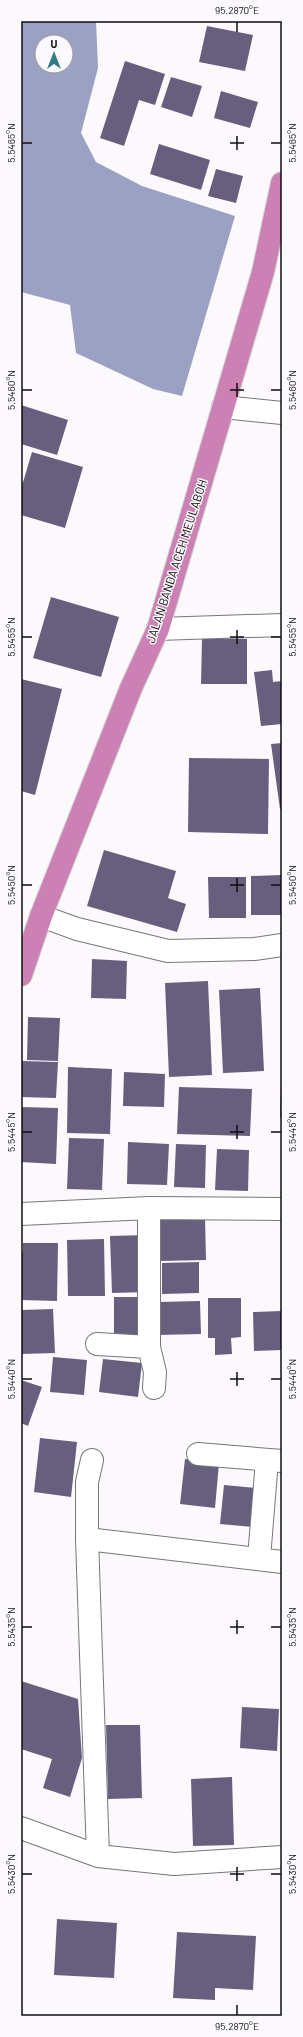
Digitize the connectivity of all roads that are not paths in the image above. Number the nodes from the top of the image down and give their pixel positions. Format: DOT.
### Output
graph roads {
  1 [pos="281,194"];
  2 [pos="223,407"];
  3 [pos="282,413"];
  4 [pos="282,625"];
  5 [pos="158,628"];
  6 [pos="41,916"];
  7 [pos="282,945"];
  8 [pos="21,975"];
  9 [pos="149,1208"];
  10 [pos="282,1208"];
  11 [pos="21,1214"];
  12 [pos="97,1344"];
  13 [pos="149,1347"];
  14 [pos="154,1388"];
  15 [pos="198,1454"];
  16 [pos="92,1460"];
  17 [pos="274,1461"];
  18 [pos="87,1539"];
  19 [pos="259,1558"];
  20 [pos="282,1562"];
  21 [pos="21,1828"];
  22 [pos="98,1856"];
  23 [pos="282,1857"];
  1 -- 2 [label="highway, JALAN BANDA ACEH MEULABOH"];
  2 -- 3 [label="street"];
  2 -- 5 [label="highway, JALAN BANDA ACEH MEULABOH"];
  4 -- 5 [label="street"];
  5 -- 6 [label="highway, JALAN BANDA ACEH MEULABOH"];
  6 -- 7 [label="street"];
  6 -- 8 [label="highway, JALAN BANDA ACEH MEULABOH"];
  9 -- 10 [label="street"];
  9 -- 11 [label="street"];
  9 -- 13 [label="street"];
  12 -- 13 [label="street"];
  13 -- 14 [label="street"];
  15 -- 17 [label="street"];
  16 -- 18 [label="street"];
  17 -- 19 [label="street"];
  18 -- 19 [label="street"];
  18 -- 22 [label="street"];
  19 -- 20 [label="street"];
  21 -- 22 [label="street"];
  22 -- 23 [label="street"];
}
